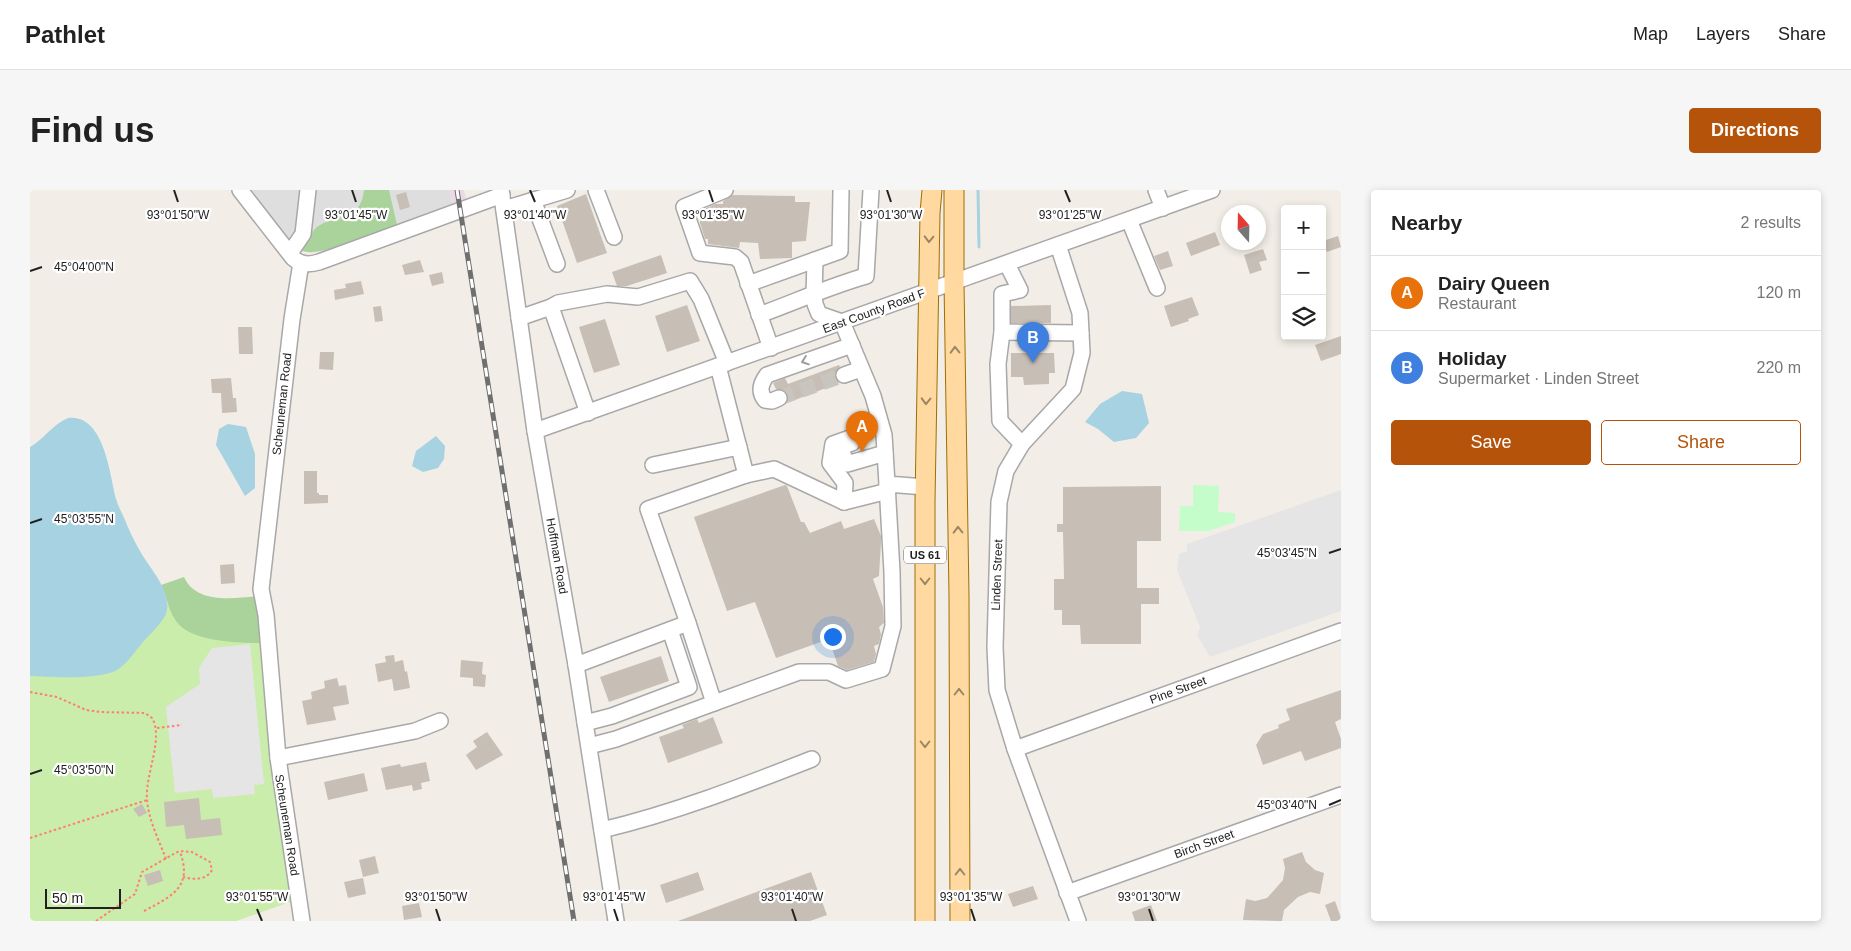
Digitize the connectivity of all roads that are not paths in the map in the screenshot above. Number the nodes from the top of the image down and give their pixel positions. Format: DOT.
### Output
graph roads {
  1 [pos="240,190"];
  2 [pos="308,190"];
  3 [pos="567,190"];
  4 [pos="596,190"];
  5 [pos="725,190"];
  6 [pos="841,190"];
  7 [pos="872,190"];
  8 [pos="932,190"];
  9 [pos="954,190"];
  10 [pos="1156,190"];
  11 [pos="1212,190"];
  12 [pos="547,193"];
  13 [pos="502,198"];
  14 [pos="533,200"];
  15 [pos="1163,208"];
  16 [pos="1129,220"];
  17 [pos="614,237"];
  18 [pos="1058,245"];
  19 [pos="295,258"];
  20 [pos="815,260"];
  21 [pos="557,264"];
  22 [pos="1007,264"];
  23 [pos="954,282"];
  24 [pos="748,284"];
  25 [pos="1156,288"];
  26 [pos="928,292"];
  27 [pos="814,295"];
  28 [pos="551,307"];
  29 [pos="759,315"];
  30 [pos="519,318"];
  31 [pos="842,322"];
  32 [pos="1002,332"];
  33 [pos="1081,333"];
  34 [pos="852,345"];
  35 [pos="771,348"];
  36 [pos="723,365"];
  37 [pos="861,369"];
  38 [pos="844,375"];
  39 [pos="779,398"];
  40 [pos="588,413"];
  41 [pos="878,416"];
  42 [pos="535,432"];
  43 [pos="1022,444"];
  44 [pos="739,446"];
  45 [pos="885,453"];
  46 [pos="653,465"];
  47 [pos="746,475"];
  48 [pos="888,487"];
  49 [pos="925,487"];
  50 [pos="844,502"];
  51 [pos="688,623"];
  52 [pos="670,630"];
  53 [pos="1341,631"];
  54 [pos="576,665"];
  55 [pos="714,703"];
  56 [pos="440,721"];
  57 [pos="585,722"];
  58 [pos="589,746"];
  59 [pos="1015,749"];
  60 [pos="278,758"];
  61 [pos="812,759"];
  62 [pos="1341,795"];
  63 [pos="602,830"];
  64 [pos="1067,893"];
  65 [pos="1073,919"];
  66 [pos="302,921"];
  67 [pos="616,921"];
  68 [pos="925,921"];
  69 [pos="960,921"];
  1 -- 19 [label="street"];
  2 -- 19 [label="street"];
  3 -- 12 [label="street"];
  4 -- 17 [label="street"];
  5 -- 24 [label="street"];
  6 -- 20 [label="street"];
  7 -- 27 [label="street"];
  8 -- 26 [label="main road, US 61, one-way"];
  9 -- 23 [label="main road, US 61"];
  10 -- 15 [label="street"];
  11 -- 15 [label="street, East County Road F"];
  12 -- 14 [label="street"];
  13 -- 14 [label="street"];
  13 -- 19 [label="street"];
  13 -- 30 [label="street, Hoffman Road"];
  14 -- 21 [label="street"];
  15 -- 16 [label="street, East County Road F"];
  16 -- 18 [label="street, East County Road F"];
  16 -- 25 [label="street"];
  18 -- 22 [label="street, East County Road F"];
  18 -- 33 [label="street, Linden Street"];
  19 -- 60 [label="street, Scheuneman Road"];
  20 -- 24 [label="street"];
  20 -- 27 [label="street"];
  22 -- 23 [label="street, East County Road F"];
  22 -- 32 [label="street"];
  23 -- 26 [label="street, East County Road F"];
  69 -- 23 [label="main road, US 61, one-way"];
  24 -- 29 [label="street"];
  26 -- 31 [label="street, East County Road F"];
  26 -- 49 [label="main road, US 61, one-way"];
  27 -- 29 [label="street"];
  27 -- 31 [label="street"];
  28 -- 30 [label="street"];
  28 -- 36 [label="street"];
  28 -- 40 [label="street"];
  29 -- 35 [label="street"];
  30 -- 42 [label="street, Hoffman Road"];
  31 -- 34 [label="street"];
  31 -- 35 [label="street, East County Road F"];
  32 -- 33 [label="street"];
  32 -- 43 [label="street"];
  33 -- 43 [label="street, Linden Street"];
  34 -- 37 [label="street"];
  34 -- 39 [label="street, one-way"];
  35 -- 36 [label="street, East County Road F"];
  36 -- 40 [label="street, East County Road F"];
  36 -- 44 [label="street"];
  37 -- 38 [label="street"];
  37 -- 41 [label="street"];
  40 -- 42 [label="street, East County Road F"];
  41 -- 45 [label="street"];
  41 -- 45 [label="street"];
  41 -- 50 [label="street"];
  42 -- 54 [label="street, Hoffman Road"];
  43 -- 59 [label="street, Linden Street"];
  44 -- 46 [label="street"];
  44 -- 47 [label="street"];
  45 -- 48 [label="street"];
  47 -- 50 [label="street"];
  47 -- 51 [label="street"];
  48 -- 49 [label="street"];
  48 -- 50 [label="street"];
  48 -- 55 [label="street"];
  49 -- 68 [label="main road, US 61, one-way"];
  51 -- 52 [label="street"];
  51 -- 55 [label="street"];
  52 -- 54 [label="street"];
  52 -- 57 [label="street"];
  53 -- 59 [label="street, Pine Street"];
  54 -- 57 [label="street, Hoffman Road"];
  55 -- 58 [label="street"];
  56 -- 60 [label="street, Scheuneman Road"];
  57 -- 58 [label="street, Hoffman Road"];
  58 -- 63 [label="street, Hoffman Road"];
  59 -- 64 [label="street, Linden Street"];
  60 -- 66 [label="street, Scheuneman Road"];
  61 -- 63 [label="street"];
  62 -- 64 [label="street, Birch Street"];
  63 -- 67 [label="street, Hoffman Road"];
  64 -- 65 [label="street, Linden Street"];
}
